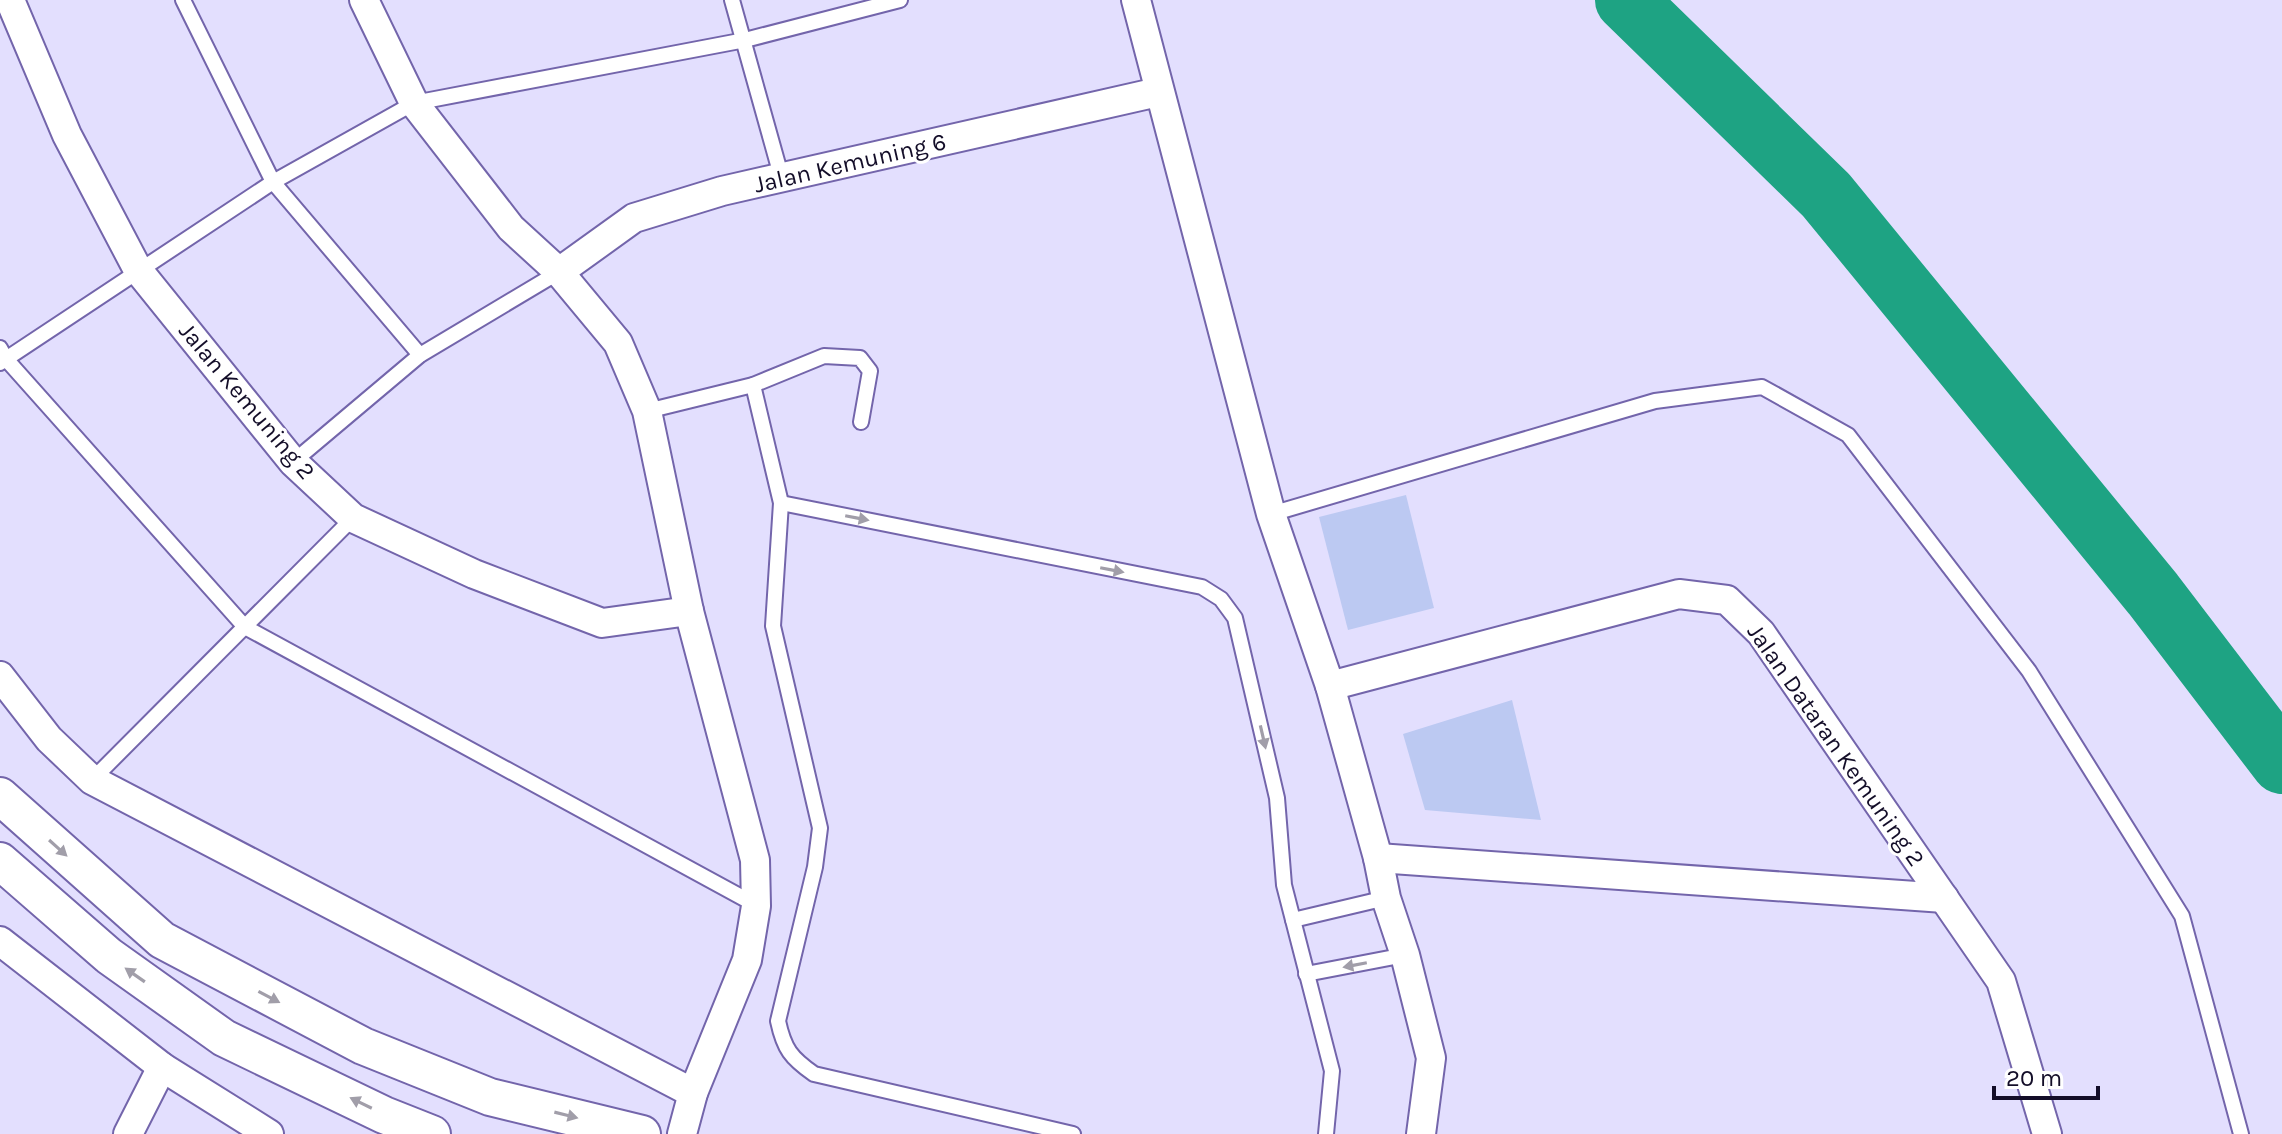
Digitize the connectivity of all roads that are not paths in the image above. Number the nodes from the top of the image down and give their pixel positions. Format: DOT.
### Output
graph roads {
  1 [pos="10,0"];
  2 [pos="183,0"];
  3 [pos="364,0"];
  4 [pos="732,0"];
  5 [pos="900,0"];
  6 [pos="1136,0"];
  7 [pos="745,40"];
  8 [pos="1158,92"];
  9 [pos="414,103"];
  10 [pos="782,179"];
  11 [pos="273,182"];
  12 [pos="138,270"];
  13 [pos="559,272"];
  14 [pos="420,355"];
  15 [pos="2,357"];
  16 [pos="753,385"];
  17 [pos="647,411"];
  18 [pos="861,422"];
  19 [pos="293,462"];
  20 [pos="781,503"];
  21 [pos="1271,514"];
  22 [pos="353,518"];
  23 [pos="689,611"];
  24 [pos="245,627"];
  25 [pos="0,676"];
  26 [pos="1330,686"];
  27 [pos="92,780"];
  28 [pos="0,796"];
  29 [pos="1378,858"];
  30 [pos="0,861"];
  31 [pos="1386,898"];
  32 [pos="1944,898"];
  33 [pos="756,906"];
  34 [pos="1293,920"];
  35 [pos="0,941"];
  36 [pos="1405,955"];
  37 [pos="1306,974"];
  38 [pos="162,1067"];
  39 [pos="693,1093"];
  40 [pos="128,1134"];
  41 [pos="269,1134"];
  42 [pos="432,1134"];
  43 [pos="642,1134"];
  44 [pos="682,1134"];
  45 [pos="1073,1134"];
  46 [pos="1326,1134"];
  47 [pos="1421,1134"];
  48 [pos="2047,1134"];
  49 [pos="2241,1134"];
  1 -- 12 [label="street, Jalan Kemuning 2"];
  2 -- 11 [label="lane"];
  3 -- 9 [label="street"];
  4 -- 7 [label="lane"];
  5 -- 7 [label="lane"];
  6 -- 8 [label="street"];
  7 -- 9 [label="lane"];
  7 -- 10 [label="lane"];
  8 -- 10 [label="street, Jalan Kemuning 6"];
  8 -- 21 [label="street"];
  9 -- 11 [label="lane"];
  9 -- 13 [label="street"];
  10 -- 13 [label="street, Jalan Kemuning 6"];
  11 -- 12 [label="lane"];
  11 -- 14 [label="lane"];
  12 -- 15 [label="lane"];
  12 -- 19 [label="street, Jalan Kemuning 2"];
  13 -- 14 [label="lane"];
  13 -- 17 [label="street"];
  14 -- 19 [label="lane"];
  15 -- 24 [label="lane"];
  16 -- 17 [label="lane"];
  16 -- 18 [label="lane"];
  16 -- 20 [label="lane"];
  17 -- 23 [label="street"];
  19 -- 22 [label="street, Jalan Kemuning 2"];
  20 -- 34 [label="lane, one-way"];
  20 -- 45 [label="lane"];
  21 -- 26 [label="street"];
  21 -- 49 [label="lane"];
  22 -- 23 [label="street, Jalan Kemuning 2"];
  22 -- 24 [label="lane"];
  23 -- 33 [label="street"];
  24 -- 27 [label="lane"];
  24 -- 33 [label="lane"];
  25 -- 27 [label="street"];
  26 -- 29 [label="street"];
  26 -- 32 [label="street, Jalan Dataran Kemuning 2"];
  27 -- 39 [label="street"];
  28 -- 43 [label="street, one-way"];
  29 -- 31 [label="street"];
  29 -- 32 [label="street"];
  42 -- 30 [label="street, one-way"];
  31 -- 34 [label="lane"];
  31 -- 36 [label="street"];
  32 -- 48 [label="street, Jalan Dataran Kemuning 2"];
  33 -- 39 [label="street"];
  34 -- 37 [label="lane"];
  35 -- 38 [label="street"];
  36 -- 37 [label="lane, one-way"];
  36 -- 47 [label="street"];
  37 -- 46 [label="lane"];
  38 -- 40 [label="street"];
  38 -- 41 [label="street"];
  39 -- 44 [label="street"];
}
